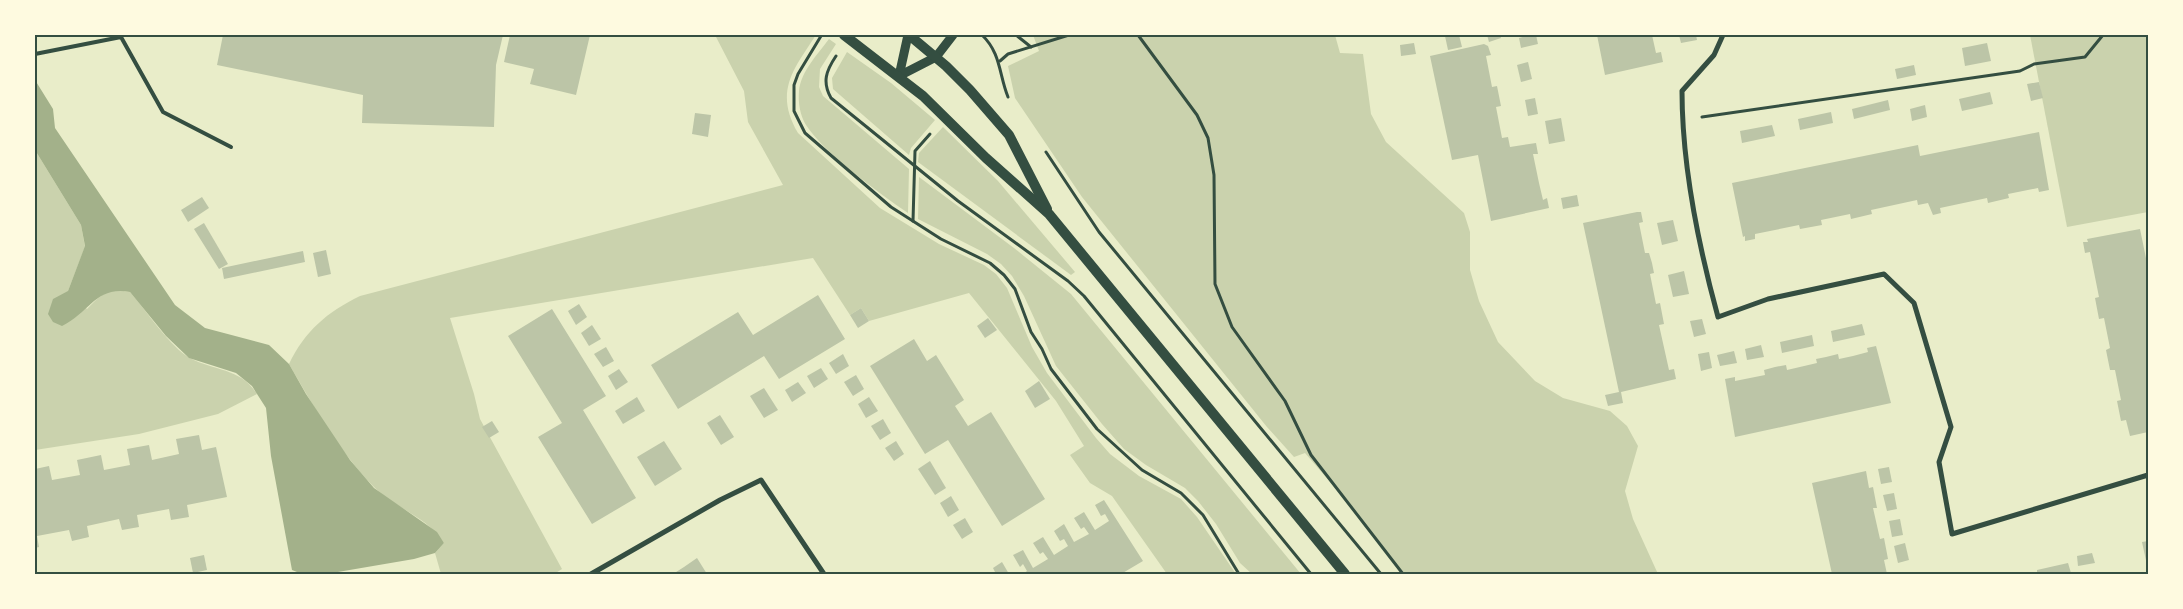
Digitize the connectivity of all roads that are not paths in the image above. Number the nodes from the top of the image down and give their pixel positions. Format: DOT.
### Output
graph roads {
  1 [pos="909,35"];
  2 [pos="953,35"];
  3 [pos="1723,35"];
  4 [pos="846,36"];
  5 [pos="35,54"];
  6 [pos="936,57"];
  7 [pos="899,76"];
  8 [pos="231,147"];
  9 [pos="1049,214"];
  10 [pos="2148,474"];
  11 [pos="592,574"];
  12 [pos="824,574"];
  13 [pos="1345,574"];
  1 -- 6 [label="main road"];
  1 -- 7 [label="street"];
  2 -- 6 [label="street"];
  3 -- 10 [label="street"];
  4 -- 7 [label="main road"];
  5 -- 8 [label="lane"];
  6 -- 7 [label="street"];
  6 -- 9 [label="main road"];
  7 -- 9 [label="main road"];
  9 -- 13 [label="main road"];
  11 -- 12 [label="street"];
}
